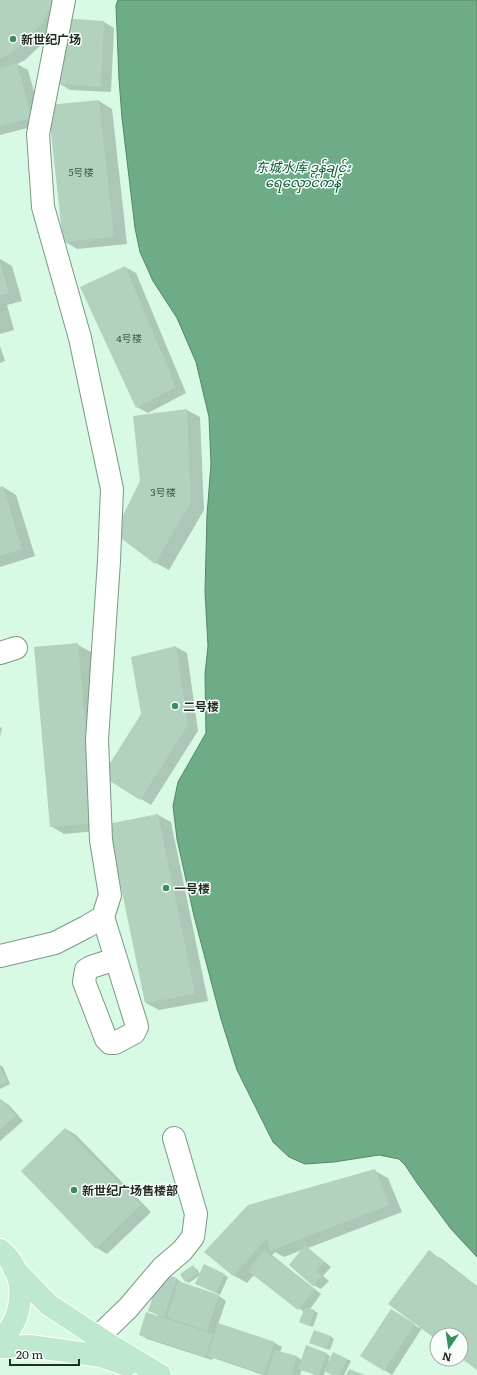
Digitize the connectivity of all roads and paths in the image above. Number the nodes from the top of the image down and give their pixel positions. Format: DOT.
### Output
graph roads {
  1 [pos="64,0"];
  2 [pos="103,917"];
  3 [pos="0,956"];
  4 [pos="116,959"];
  5 [pos="174,1138"];
  6 [pos="0,1250"];
  7 [pos="14,1269"];
  8 [pos="98,1337"];
  9 [pos="0,1339"];
  10 [pos="0,1347"];
  11 [pos="158,1375"];
  1 -- 2 [label="street"];
  2 -- 3 [label="street"];
  2 -- 4 [label="street"];
  5 -- 8 [label="street"];
  6 -- 7 [label="main road"];
  7 -- 8 [label="main road"];
  7 -- 9 [label="main road"];
  8 -- 11 [label="main road"];
  10 -- 11 [label="main road"];
}
